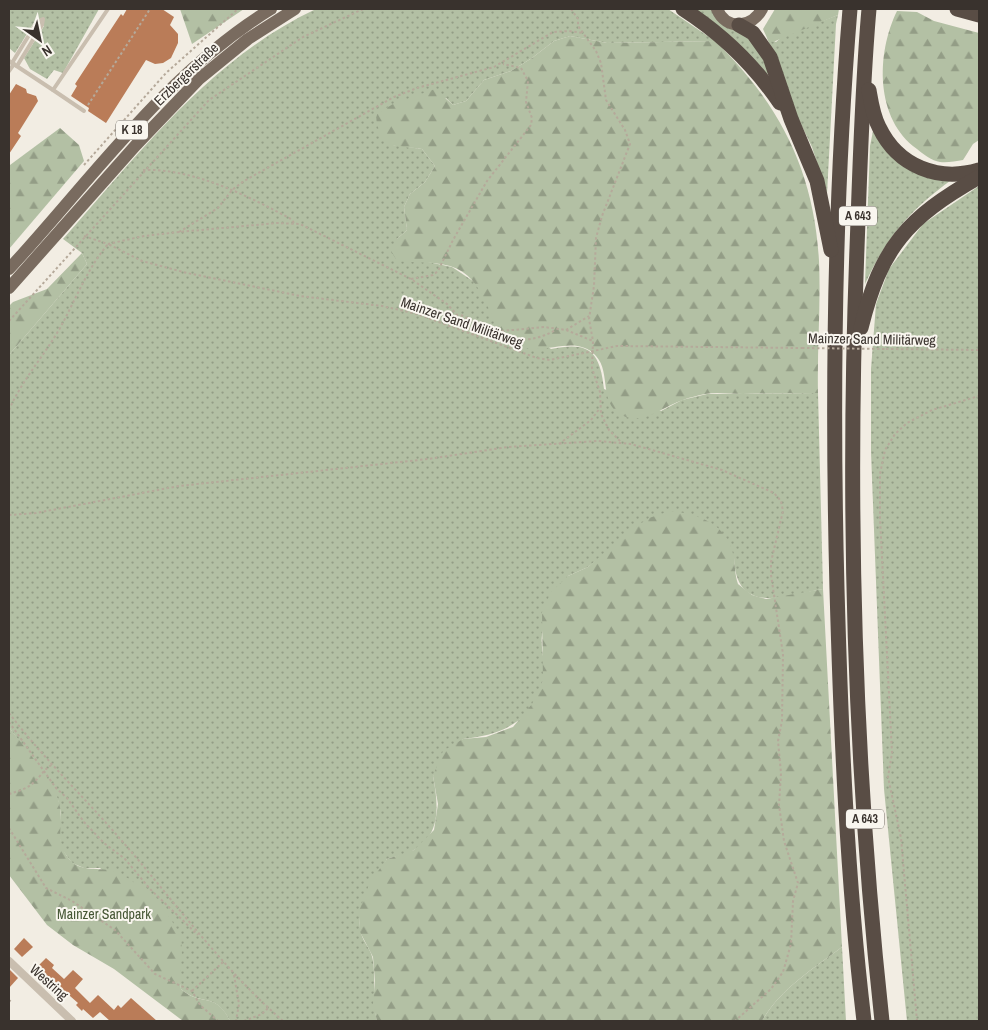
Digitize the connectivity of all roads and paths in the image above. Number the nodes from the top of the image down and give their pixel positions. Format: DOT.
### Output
graph roads {
  1 [pos="108,9"];
  2 [pos="150,9"];
  3 [pos="271,9"];
  4 [pos="295,9"];
  5 [pos="363,9"];
  6 [pos="571,9"];
  7 [pos="683,9"];
  8 [pos="717,9"];
  9 [pos="762,9"];
  10 [pos="850,9"];
  11 [pos="869,9"];
  12 [pos="957,9"];
  13 [pos="979,15"];
  14 [pos="738,25"];
  15 [pos="584,33"];
  16 [pos="13,63"];
  17 [pos="503,64"];
  18 [pos="9,71"];
  19 [pos="865,73"];
  20 [pos="53,90"];
  21 [pos="84,111"];
  22 [pos="791,119"];
  23 [pos="143,170"];
  24 [pos="979,170"];
  25 [pos="979,177"];
  26 [pos="232,190"];
  27 [pos="294,223"];
  28 [pos="179,232"];
  29 [pos="84,236"];
  30 [pos="108,244"];
  31 [pos="9,270"];
  32 [pos="411,279"];
  33 [pos="9,288"];
  34 [pos="836,289"];
  35 [pos="457,313"];
  36 [pos="590,315"];
  37 [pos="9,321"];
  38 [pos="556,330"];
  39 [pos="566,330"];
  40 [pos="492,332"];
  41 [pos="476,335"];
  42 [pos="594,341"];
  43 [pos="592,350"];
  44 [pos="979,350"];
  45 [pos="853,359"];
  46 [pos="979,396"];
  47 [pos="600,408"];
  48 [pos="9,410"];
  49 [pos="621,442"];
  50 [pos="558,445"];
  51 [pos="9,514"];
  52 [pos="9,713"];
  53 [pos="9,722"];
  54 [pos="53,764"];
  55 [pos="43,769"];
  56 [pos="9,794"];
  57 [pos="9,828"];
  58 [pos="202,939"];
  59 [pos="9,961"];
  60 [pos="223,962"];
  61 [pos="234,973"];
  62 [pos="192,991"];
  63 [pos="12,998"];
  64 [pos="9,1002"];
  65 [pos="269,1008"];
  66 [pos="72,1021"];
  67 [pos="218,1021"];
  68 [pos="236,1021"];
  69 [pos="244,1021"];
  70 [pos="284,1021"];
  71 [pos="735,1021"];
  72 [pos="864,1021"];
  73 [pos="882,1021"];
  74 [pos="917,1021"];
  1 -- 20 [label="lane"];
  2 -- 21 [label="path"];
  3 -- 31 [label="main road, Erzbergerstraße / K 18"];
  4 -- 33 [label="main road, Erzbergerstraße / K 18"];
  5 -- 23 [label="path"];
  6 -- 15 [label="path"];
  7 -- 22 [label="highway"];
  8 -- 14 [label="main road"];
  9 -- 14 [label="main road"];
  10 -- 34 [label="highway, A 643"];
  11 -- 19 [label="highway, A 643"];
  12 -- 13 [label="highway"];
  14 -- 22 [label="highway"];
  15 -- 17 [label="path"];
  15 -- 36 [label="path"];
  16 -- 16 [label="lane"];
  16 -- 18 [label="lane"];
  16 -- 20 [label="lane"];
  17 -- 26 [label="path"];
  17 -- 32 [label="path"];
  19 -- 24 [label="highway"];
  19 -- 45 [label="highway, A 643"];
  20 -- 21 [label="lane"];
  22 -- 34 [label="highway"];
  23 -- 26 [label="path"];
  23 -- 29 [label="path"];
  25 -- 45 [label="highway"];
  26 -- 27 [label="path"];
  26 -- 28 [label="path"];
  27 -- 28 [label="path"];
  27 -- 32 [label="path"];
  28 -- 30 [label="path"];
  29 -- 30 [label="path, Mainzer Sand Militärweg"];
  29 -- 37 [label="path"];
  30 -- 41 [label="path, Mainzer Sand Militärweg"];
  30 -- 48 [label="path"];
  32 -- 35 [label="path"];
  34 -- 72 [label="highway, A 643"];
  35 -- 40 [label="path"];
  35 -- 41 [label="path"];
  36 -- 39 [label="path"];
  36 -- 42 [label="path"];
  38 -- 39 [label="path"];
  38 -- 40 [label="path"];
  38 -- 40 [label="path"];
  39 -- 42 [label="path"];
  41 -- 43 [label="path, Mainzer Sand Militärweg"];
  42 -- 43 [label="path"];
  43 -- 44 [label="path, Mainzer Sand Militärweg, bridge"];
  43 -- 47 [label="path"];
  45 -- 73 [label="highway, A 643"];
  46 -- 74 [label="path"];
  47 -- 49 [label="path"];
  47 -- 50 [label="path"];
  49 -- 50 [label="path"];
  49 -- 71 [label="path"];
  50 -- 51 [label="path"];
  52 -- 54 [label="path"];
  53 -- 55 [label="path"];
  54 -- 55 [label="path"];
  54 -- 58 [label="path"];
  55 -- 56 [label="path"];
  55 -- 58 [label="path"];
  57 -- 62 [label="path"];
  58 -- 60 [label="path"];
  59 -- 66 [label="street, Westring"];
  60 -- 61 [label="path"];
  60 -- 62 [label="path"];
  61 -- 65 [label="path"];
  61 -- 68 [label="path"];
  62 -- 67 [label="path"];
  63 -- 64 [label="path"];
  65 -- 69 [label="path"];
  65 -- 70 [label="path"];
}
